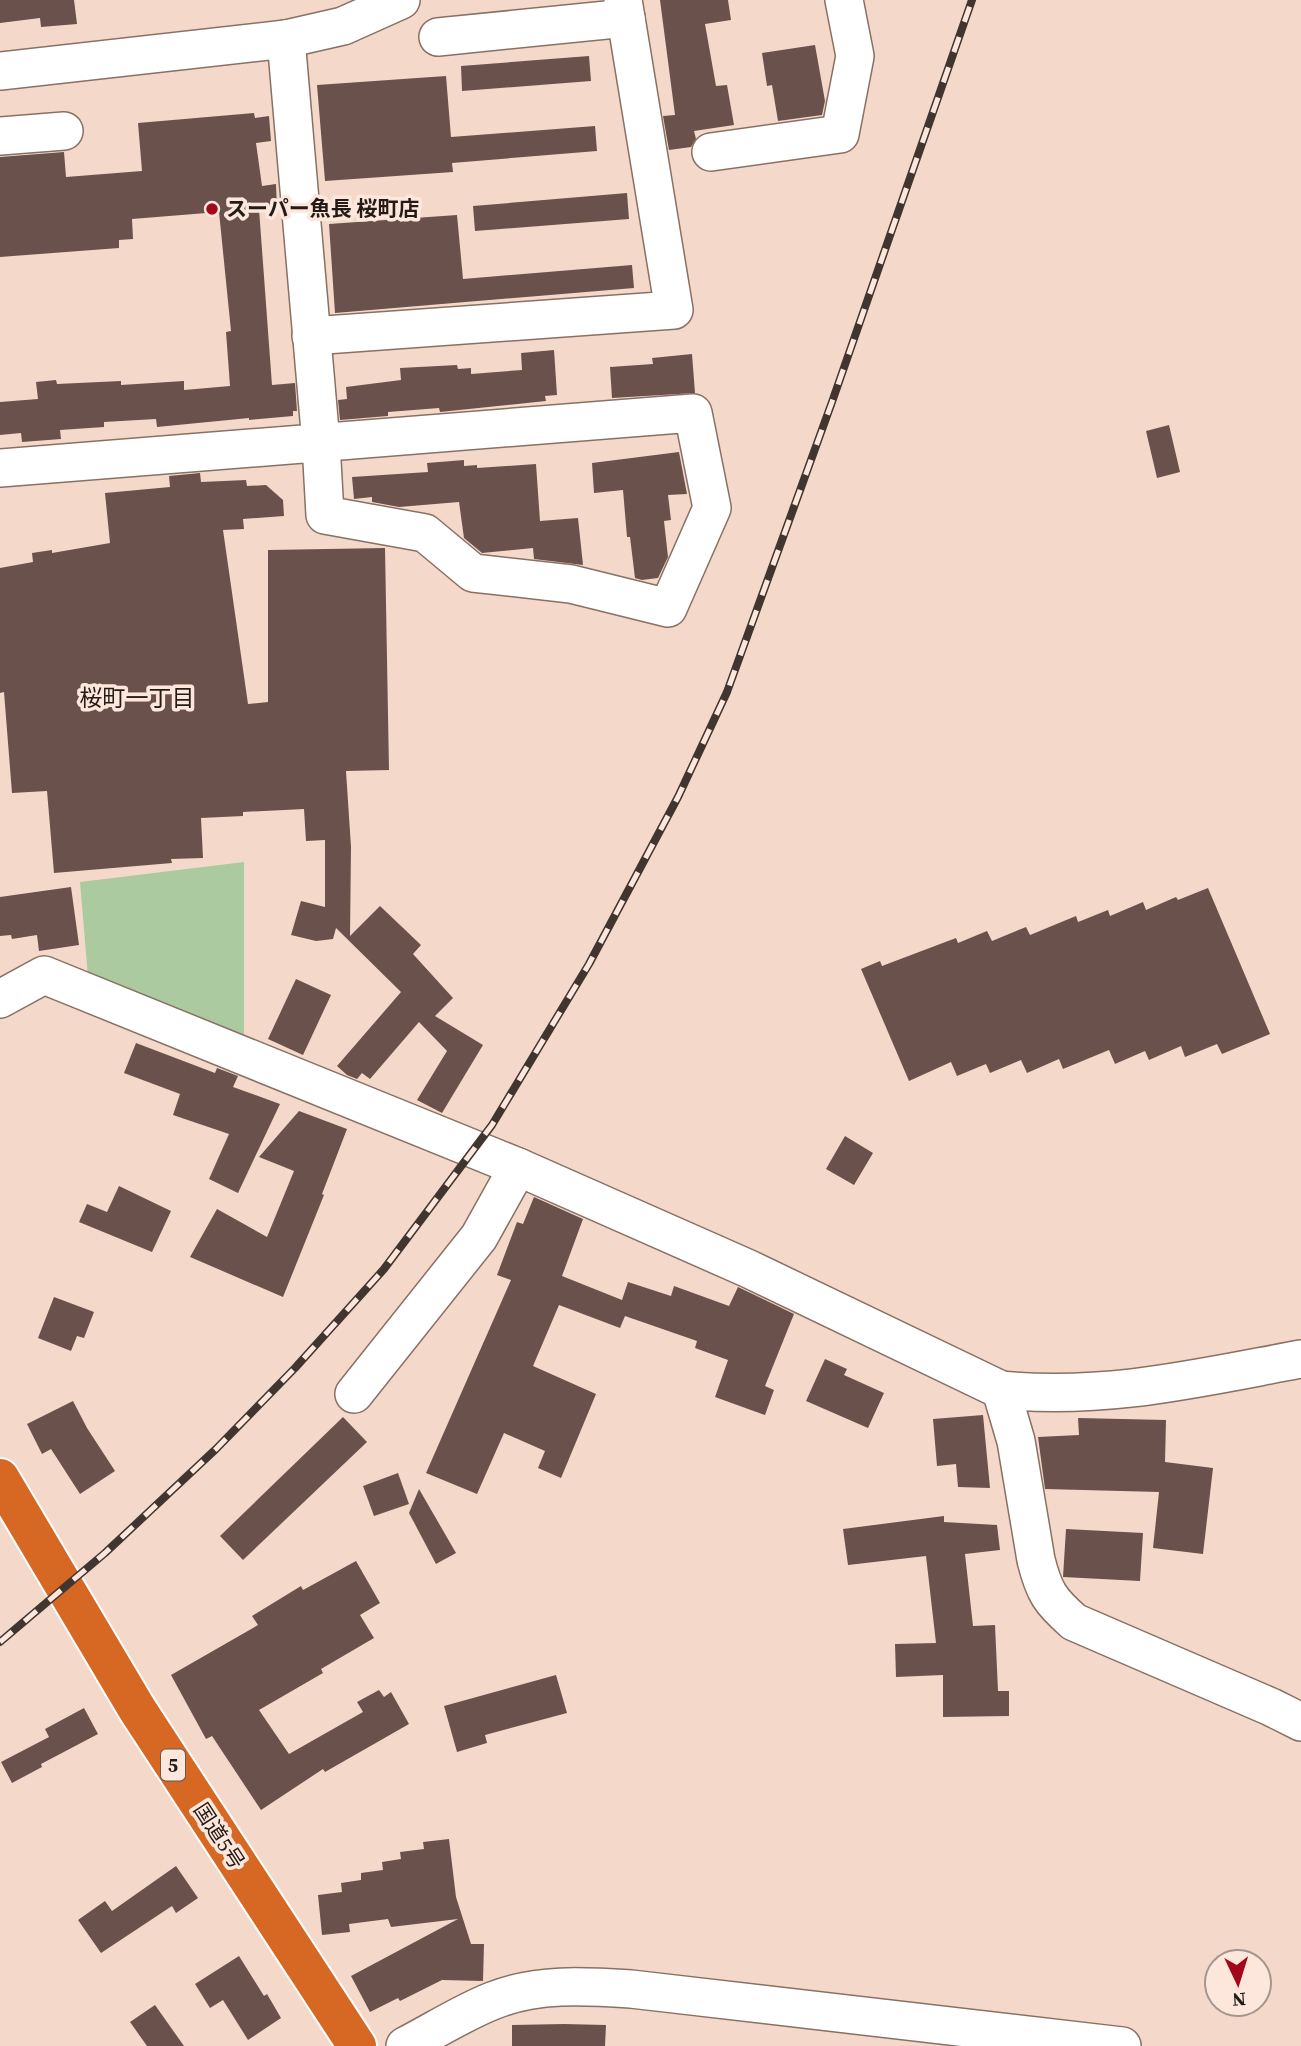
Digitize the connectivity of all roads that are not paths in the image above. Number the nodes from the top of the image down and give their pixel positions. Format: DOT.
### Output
graph roads {
  1 [pos="401,0"];
  2 [pos="844,0"];
  3 [pos="625,9"];
  4 [pos="438,37"];
  5 [pos="286,38"];
  6 [pos="0,71"];
  7 [pos="64,131"];
  8 [pos="0,136"];
  9 [pos="711,152"];
  10 [pos="311,336"];
  11 [pos="321,443"];
  12 [pos="0,468"];
  13 [pos="0,999"];
  14 [pos="518,1167"];
  15 [pos="1301,1359"];
  16 [pos="1001,1390"];
  17 [pos="354,1394"];
  18 [pos="0,1478"];
  19 [pos="1301,1722"];
  20 [pos="351,2044"];
  21 [pos="405,2046"];
  22 [pos="1122,2046"];
  1 -- 5 [label="street"];
  2 -- 9 [label="street"];
  3 -- 4 [label="street"];
  3 -- 10 [label="street"];
  5 -- 6 [label="street"];
  5 -- 10 [label="street"];
  7 -- 8 [label="street"];
  10 -- 11 [label="street"];
  11 -- 11 [label="street"];
  11 -- 12 [label="street"];
  13 -- 14 [label="street"];
  14 -- 16 [label="street"];
  14 -- 17 [label="street"];
  15 -- 16 [label="street"];
  16 -- 19 [label="street"];
  18 -- 20 [label="highway, 国道5号 / 5"];
  21 -- 22 [label="street"];
}
